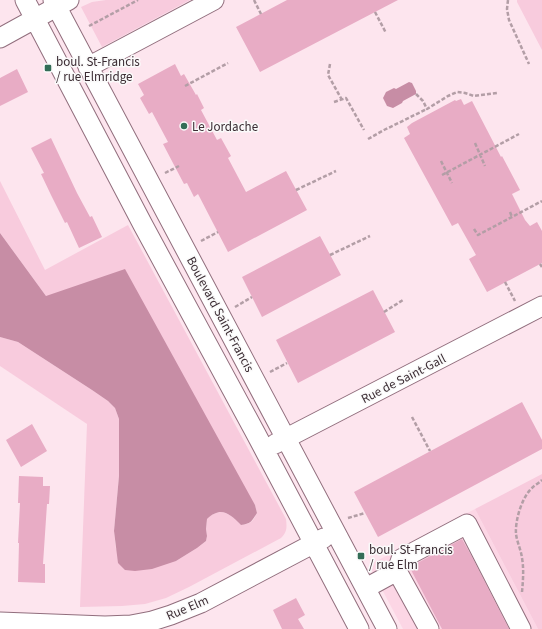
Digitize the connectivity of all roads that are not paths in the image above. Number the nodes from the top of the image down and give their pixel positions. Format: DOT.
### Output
graph roads {
  1 [pos="25,0"];
  2 [pos="214,0"];
  3 [pos="60,2"];
  4 [pos="34,19"];
  5 [pos="0,38"];
  6 [pos="88,66"];
  7 [pos="542,306"];
  8 [pos="286,438"];
  9 [pos="264,450"];
  10 [pos="340,525"];
  11 [pos="313,543"];
  12 [pos="397,571"];
  13 [pos="366,588"];
  14 [pos="0,622"];
  15 [pos="519,626"];
  16 [pos="132,627"];
  17 [pos="359,629"];
  18 [pos="387,629"];
  19 [pos="429,629"];
  1 -- 4 [label="street, Boulevard Saint-Francis"];
  2 -- 6 [label="street"];
  3 -- 4 [label="street"];
  3 -- 6 [label="street, Boulevard Saint-Francis"];
  4 -- 5 [label="street"];
  4 -- 9 [label="street, Boulevard Saint-Francis"];
  6 -- 8 [label="street, Boulevard Saint-Francis"];
  7 -- 8 [label="street, Rue de Saint-Gall"];
  8 -- 9 [label="street, Rue de Saint-Gall"];
  8 -- 10 [label="street, Boulevard Saint-Francis"];
  9 -- 11 [label="street, Boulevard Saint-Francis"];
  10 -- 11 [label="street, Rue Elm"];
  10 -- 13 [label="street, Boulevard Saint-Francis"];
  11 -- 16 [label="street, Rue Elm"];
  11 -- 17 [label="street, Boulevard Saint-Francis"];
  12 -- 13 [label="street"];
  12 -- 15 [label="street"];
  12 -- 19 [label="street"];
  13 -- 18 [label="street, Boulevard Saint-Francis"];
  14 -- 16 [label="street, Rue Elm"];
}
